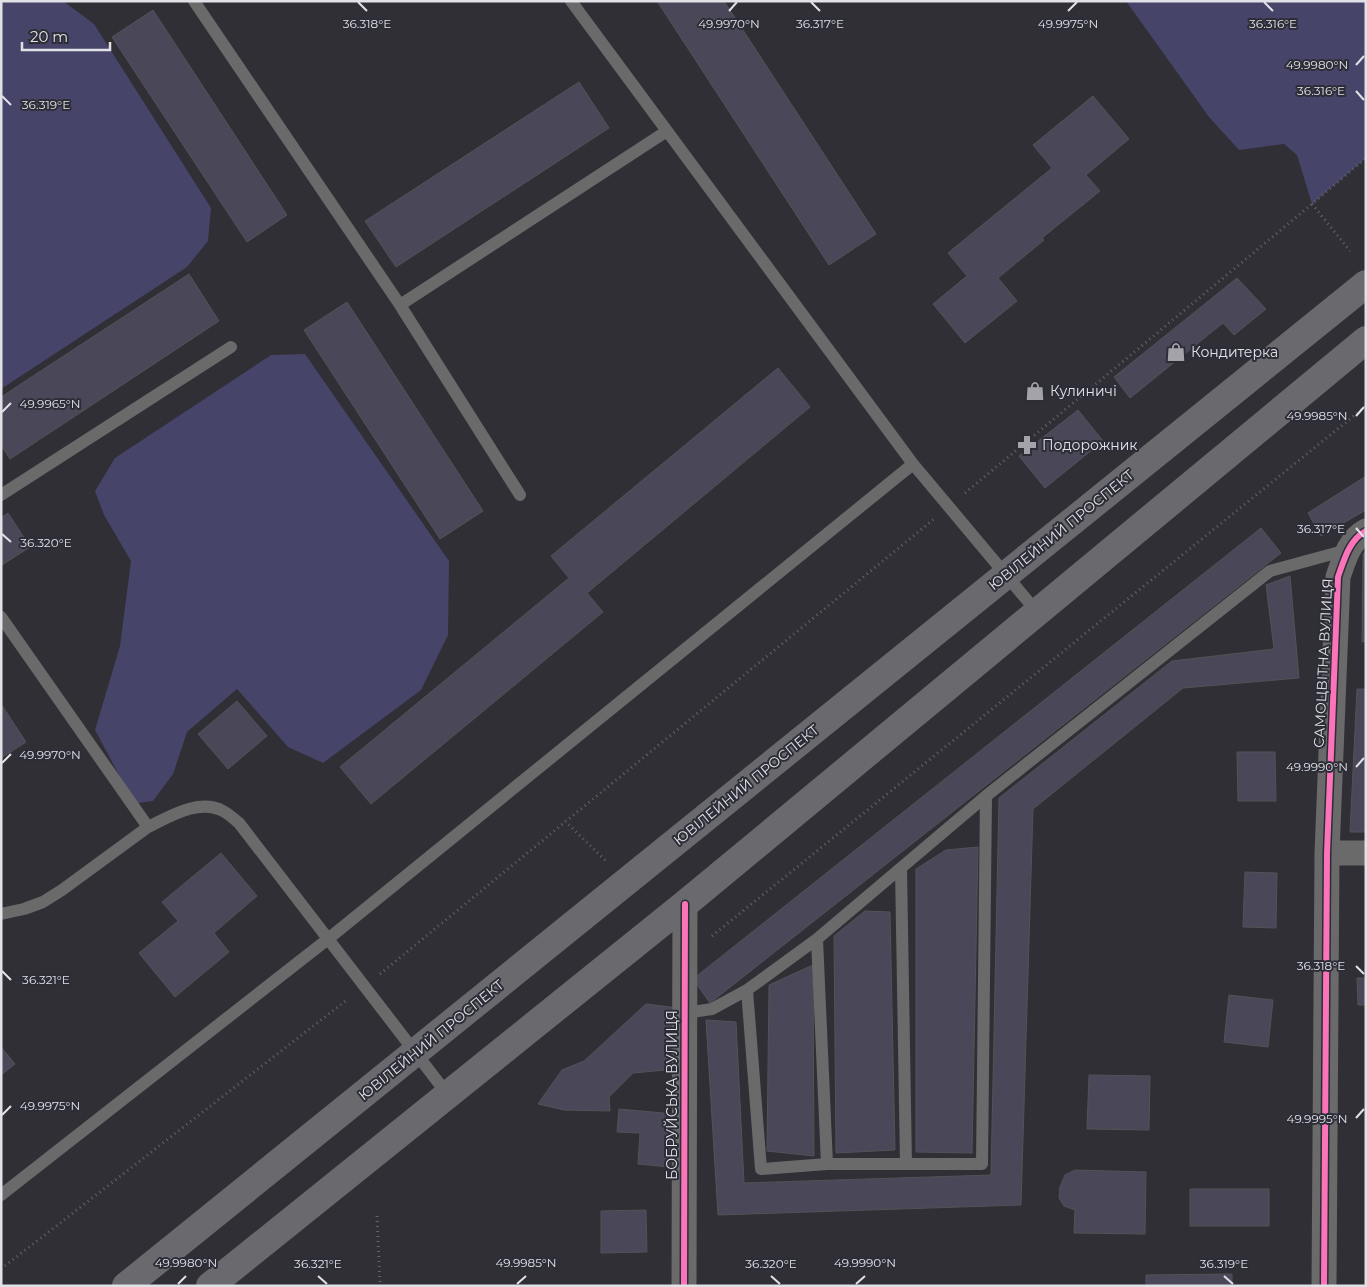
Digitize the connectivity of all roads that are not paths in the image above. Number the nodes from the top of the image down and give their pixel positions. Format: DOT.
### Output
graph roads {
  1 [pos="194,1"];
  2 [pos="571,1"];
  3 [pos="667,131"];
  4 [pos="1366,284"];
  5 [pos="400,305"];
  6 [pos="1366,340"];
  7 [pos="231,347"];
  8 [pos="913,464"];
  9 [pos="1,495"];
  10 [pos="520,495"];
  11 [pos="1366,531"];
  12 [pos="1347,550"];
  13 [pos="1005,574"];
  14 [pos="1037,612"];
  15 [pos="1,617"];
  16 [pos="986,796"];
  17 [pos="148,827"];
  18 [pos="1327,853"];
  19 [pos="1366,853"];
  20 [pos="901,868"];
  21 [pos="684,904"];
  22 [pos="1,914"];
  23 [pos="328,939"];
  24 [pos="817,939"];
  25 [pos="747,990"];
  26 [pos="685,1013"];
  27 [pos="415,1053"];
  28 [pos="448,1095"];
  29 [pos="827,1164"];
  30 [pos="906,1164"];
  31 [pos="1,1195"];
  32 [pos="126,1286"];
  33 [pos="210,1286"];
  34 [pos="684,1286"];
  35 [pos="1324,1286"];
  1 -- 5 [label="lane"];
  2 -- 3 [label="lane"];
  3 -- 5 [label="lane"];
  3 -- 8 [label="lane"];
  4 -- 13 [label="main road, ЮВІЛЕЙНИЙ ПРОСПЕКТ"];
  5 -- 10 [label="lane"];
  6 -- 14 [label="main road"];
  7 -- 9 [label="lane"];
  8 -- 13 [label="lane"];
  8 -- 23 [label="lane"];
  11 -- 12 [label="street, САМОЦВІТНА ВУЛИЦЯ"];
  12 -- 16 [label="lane"];
  12 -- 18 [label="street, САМОЦВІТНА ВУЛИЦЯ"];
  13 -- 14 [label="lane"];
  13 -- 27 [label="main road, ЮВІЛЕЙНИЙ ПРОСПЕКТ"];
  14 -- 21 [label="main road"];
  15 -- 17 [label="lane"];
  16 -- 20 [label="lane"];
  16 -- 30 [label="lane"];
  17 -- 22 [label="lane"];
  17 -- 23 [label="lane"];
  18 -- 19 [label="street"];
  18 -- 35 [label="street, САМОЦВІТНА ВУЛИЦЯ"];
  20 -- 24 [label="lane"];
  20 -- 30 [label="lane"];
  21 -- 26 [label="street, БОБРУЙСЬКА ВУЛИЦЯ"];
  21 -- 28 [label="main road"];
  23 -- 27 [label="lane"];
  23 -- 31 [label="lane"];
  24 -- 25 [label="lane"];
  24 -- 29 [label="lane"];
  25 -- 26 [label="lane"];
  25 -- 29 [label="lane"];
  26 -- 34 [label="street, БОБРУЙСЬКА ВУЛИЦЯ"];
  27 -- 28 [label="lane"];
  27 -- 32 [label="main road, ЮВІЛЕЙНИЙ ПРОСПЕКТ"];
  28 -- 33 [label="main road"];
  29 -- 30 [label="lane"];
}
